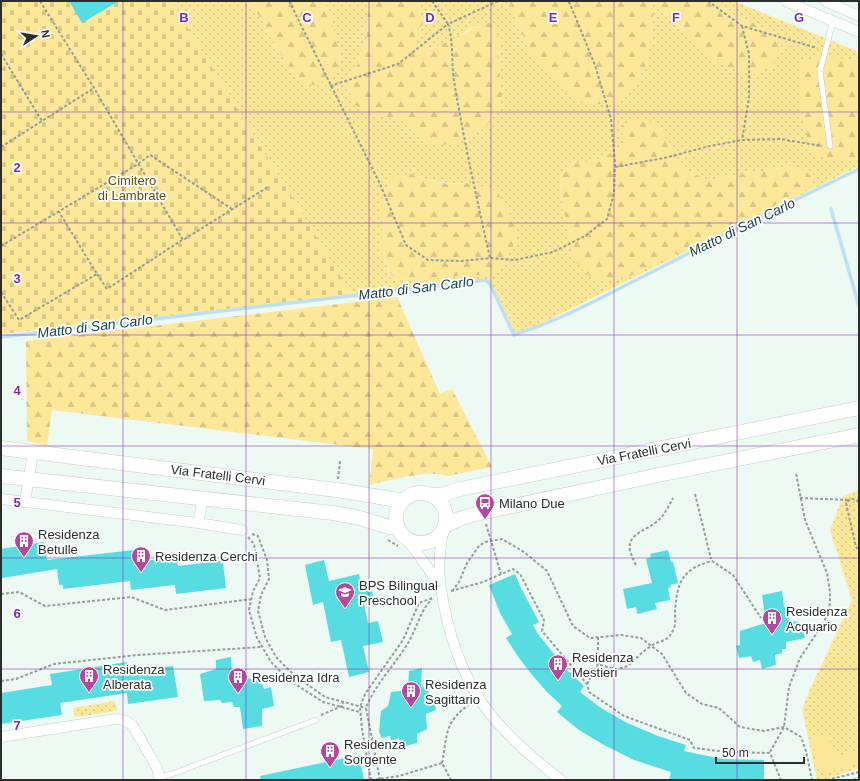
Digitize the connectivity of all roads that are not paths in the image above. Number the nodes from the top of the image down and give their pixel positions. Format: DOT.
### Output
graph roads {
  1 [pos="785,1"];
  2 [pos="825,1"];
  3 [pos="859,16"];
  4 [pos="834,21"];
  5 [pos="859,32"];
  6 [pos="830,146"];
  7 [pos="859,408"];
  8 [pos="859,435"];
  9 [pos="1,448"];
  10 [pos="33,452"];
  11 [pos="1,476"];
  12 [pos="28,479"];
  13 [pos="428,495"];
  14 [pos="203,498"];
  15 [pos="1,499"];
  16 [pos="402,501"];
  17 [pos="25,502"];
  18 [pos="198,523"];
  19 [pos="397,526"];
  20 [pos="444,529"];
  21 [pos="242,530"];
  22 [pos="403,544"];
  23 [pos="441,588"];
  24 [pos="316,720"];
  25 [pos="1,737"];
  26 [pos="159,777"];
  27 [pos="561,780"];
  1 -- 4 [label="street"];
  2 -- 3 [label="street"];
  4 -- 5 [label="street"];
  4 -- 6 [label="lane"];
  7 -- 13 [label="street, Via Fratelli Cervi"];
  8 -- 20 [label="street, Via Fratelli Cervi"];
  9 -- 10 [label="street, Via Fratelli Cervi"];
  10 -- 12 [label="street"];
  10 -- 16 [label="street, Via Fratelli Cervi"];
  11 -- 12 [label="street, Via Fratelli Cervi"];
  12 -- 14 [label="street, Via Fratelli Cervi"];
  12 -- 17 [label="street"];
  13 -- 16 [label="street"];
  13 -- 20 [label="street"];
  14 -- 18 [label="street, Via Fratelli Cervi"];
  14 -- 19 [label="street, Via Fratelli Cervi"];
  15 -- 17 [label="street"];
  16 -- 19 [label="street"];
  17 -- 18 [label="street"];
  18 -- 21 [label="street"];
  19 -- 22 [label="street"];
  20 -- 22 [label="street"];
  20 -- 23 [label="street"];
  22 -- 23 [label="street"];
  23 -- 27 [label="street"];
  24 -- 26 [label="lane"];
  25 -- 26 [label="street"];
}
